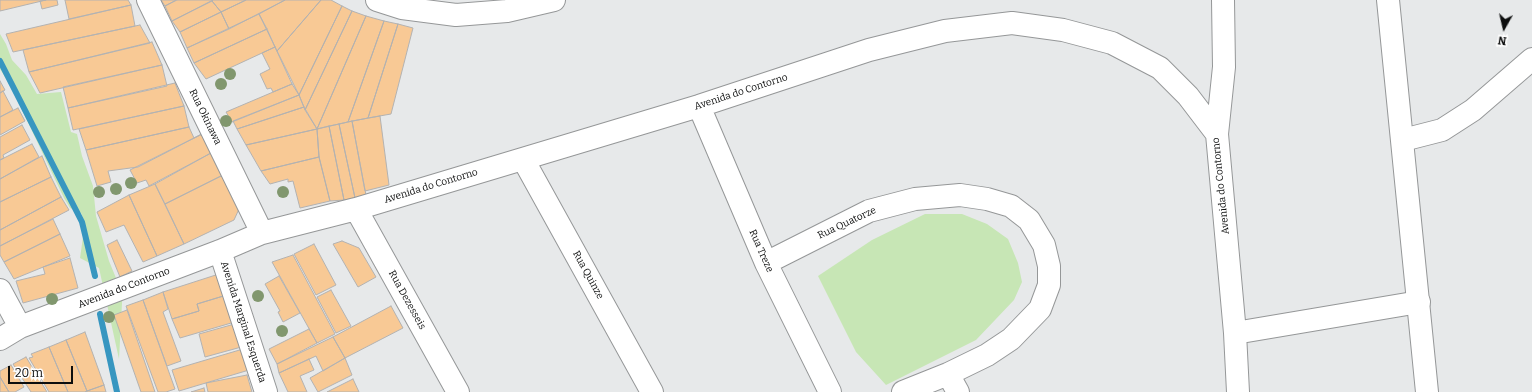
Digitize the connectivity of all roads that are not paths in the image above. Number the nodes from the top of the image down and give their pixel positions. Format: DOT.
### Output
graph roads {
  1 [pos="148,0"];
  2 [pos="377,0"];
  3 [pos="554,0"];
  4 [pos="1223,0"];
  5 [pos="1388,0"];
  6 [pos="1532,59"];
  7 [pos="699,106"];
  8 [pos="1216,134"];
  9 [pos="1403,140"];
  10 [pos="523,159"];
  11 [pos="356,209"];
  12 [pos="262,233"];
  13 [pos="220,251"];
  14 [pos="766,263"];
  15 [pos="0,290"];
  16 [pos="1419,302"];
  17 [pos="20,327"];
  18 [pos="1236,332"];
  19 [pos="0,339"];
  20 [pos="953,383"];
  21 [pos="266,392"];
  22 [pos="458,392"];
  23 [pos="652,392"];
  24 [pos="830,392"];
  25 [pos="903,392"];
  26 [pos="1238,392"];
  27 [pos="1427,392"];
  1 -- 12 [label="street, Rua Okinawa"];
  2 -- 3 [label="street"];
  4 -- 8 [label="street"];
  5 -- 9 [label="street"];
  6 -- 9 [label="street"];
  7 -- 8 [label="street, Avenida do Contorno"];
  7 -- 10 [label="street, Avenida do Contorno"];
  7 -- 14 [label="street, Rua Treze"];
  8 -- 18 [label="street, Avenida do Contorno"];
  9 -- 16 [label="street"];
  10 -- 11 [label="street, Avenida do Contorno"];
  10 -- 23 [label="street, Rua Quinze"];
  11 -- 12 [label="street, Avenida do Contorno"];
  11 -- 22 [label="street, Rua Dezesseis"];
  12 -- 13 [label="street, Avenida do Contorno"];
  13 -- 17 [label="street, Avenida do Contorno"];
  13 -- 21 [label="street, Avenida Marginal Esquerda"];
  14 -- 20 [label="street, Rua Quatorze"];
  14 -- 24 [label="street, Rua Treze"];
  15 -- 17 [label="street"];
  16 -- 18 [label="street"];
  16 -- 27 [label="street"];
  17 -- 19 [label="street, Avenida do Contorno"];
  18 -- 26 [label="street, Avenida do Contorno"];
  20 -- 25 [label="street, Rua Quatorze"];
}
